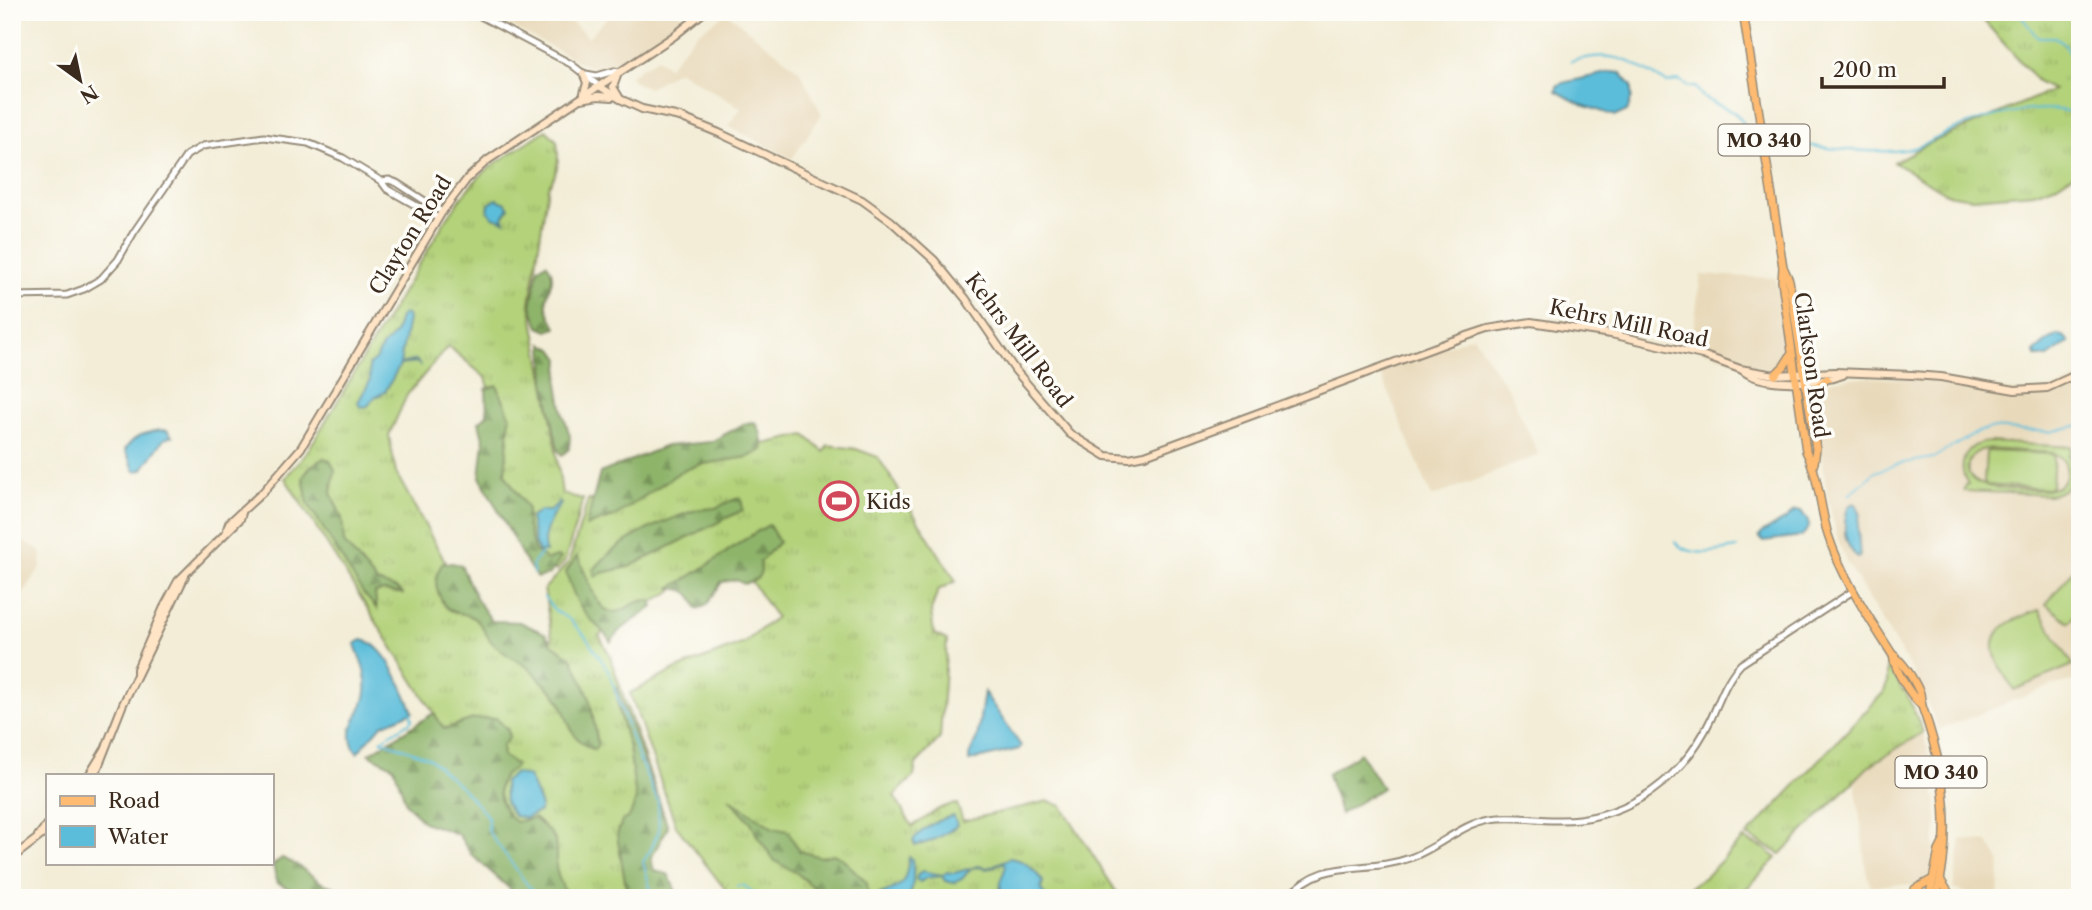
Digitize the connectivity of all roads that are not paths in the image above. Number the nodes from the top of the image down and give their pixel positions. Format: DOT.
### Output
graph roads {
  1 [pos="15,12"];
  2 [pos="24,12"];
  3 [pos="473,12"];
  4 [pos="704,12"];
  5 [pos="1743,12"];
  6 [pos="619,72"];
  7 [pos="583,73"];
  8 [pos="599,86"];
  9 [pos="579,99"];
  10 [pos="620,99"];
  11 [pos="381,181"];
  12 [pos="440,215"];
  13 [pos="1783,267"];
  14 [pos="12,296"];
  15 [pos="1791,354"];
  16 [pos="1740,369"];
  17 [pos="2080,373"];
  18 [pos="1846,374"];
  19 [pos="1775,375"];
  20 [pos="1804,378"];
  21 [pos="1795,379"];
  22 [pos="1827,379"];
  23 [pos="1808,404"];
  24 [pos="1813,466"];
  25 [pos="1853,591"];
  26 [pos="92,774"];
  27 [pos="46,826"];
  28 [pos="46,832"];
  29 [pos="38,836"];
  30 [pos="12,858"];
  31 [pos="1937,879"];
  32 [pos="1915,889"];
  33 [pos="1287,898"];
  34 [pos="1929,898"];
  35 [pos="1936,898"];
  36 [pos="1952,898"];
  1 -- 2 [label="street"];
  3 -- 7 [label="street, Kehrs Mill Road"];
  4 -- 6 [label="main road, Clayton Road"];
  5 -- 13 [label="main road, Clarkson Road / MO 340"];
  6 -- 7 [label="street"];
  6 -- 8 [label="main road, Clayton Road"];
  6 -- 10 [label="main road"];
  7 -- 8 [label="street, Kehrs Mill Road"];
  7 -- 9 [label="main road"];
  8 -- 9 [label="main road, Clayton Road"];
  8 -- 10 [label="main road, Kehrs Mill Road"];
  9 -- 10 [label="main road"];
  9 -- 12 [label="main road, Clayton Road"];
  10 -- 16 [label="main road, Kehrs Mill Road"];
  11 -- 12 [label="street"];
  11 -- 12 [label="street"];
  11 -- 14 [label="street"];
  12 -- 26 [label="main road, Clayton Road"];
  13 -- 15 [label="main road, Clarkson Road / MO 340"];
  13 -- 20 [label="main road, Clarkson Road / MO 340"];
  15 -- 19 [label="main road"];
  15 -- 21 [label="main road, Clarkson Road / MO 340"];
  16 -- 19 [label="main road, Kehrs Mill Road"];
  16 -- 21 [label="main road, Kehrs Mill Road"];
  17 -- 18 [label="main road, Kehrs Mill Road"];
  18 -- 20 [label="main road, Kehrs Mill Road"];
  18 -- 22 [label="main road, Kehrs Mill Road"];
  19 -- 21 [label="main road, Kehrs Mill Road"];
  20 -- 21 [label="main road, Kehrs Mill Road"];
  20 -- 22 [label="main road, Kehrs Mill Road"];
  20 -- 23 [label="main road, Clarkson Road / MO 340"];
  21 -- 24 [label="main road, Clarkson Road / MO 340"];
  22 -- 23 [label="main road"];
  23 -- 24 [label="main road, Clarkson Road / MO 340"];
  24 -- 25 [label="main road, Clarkson Road / MO 340"];
  25 -- 31 [label="main road, Clarkson Road / MO 340"];
  25 -- 33 [label="street"];
  27 -- 29 [label="main road"];
  28 -- 29 [label="main road"];
  29 -- 30 [label="main road"];
  31 -- 32 [label="main road"];
  31 -- 34 [label="main road, Clarkson Road / MO 340"];
  31 -- 35 [label="main road, Clarkson Road / MO 340"];
  31 -- 36 [label="main road"];
}
